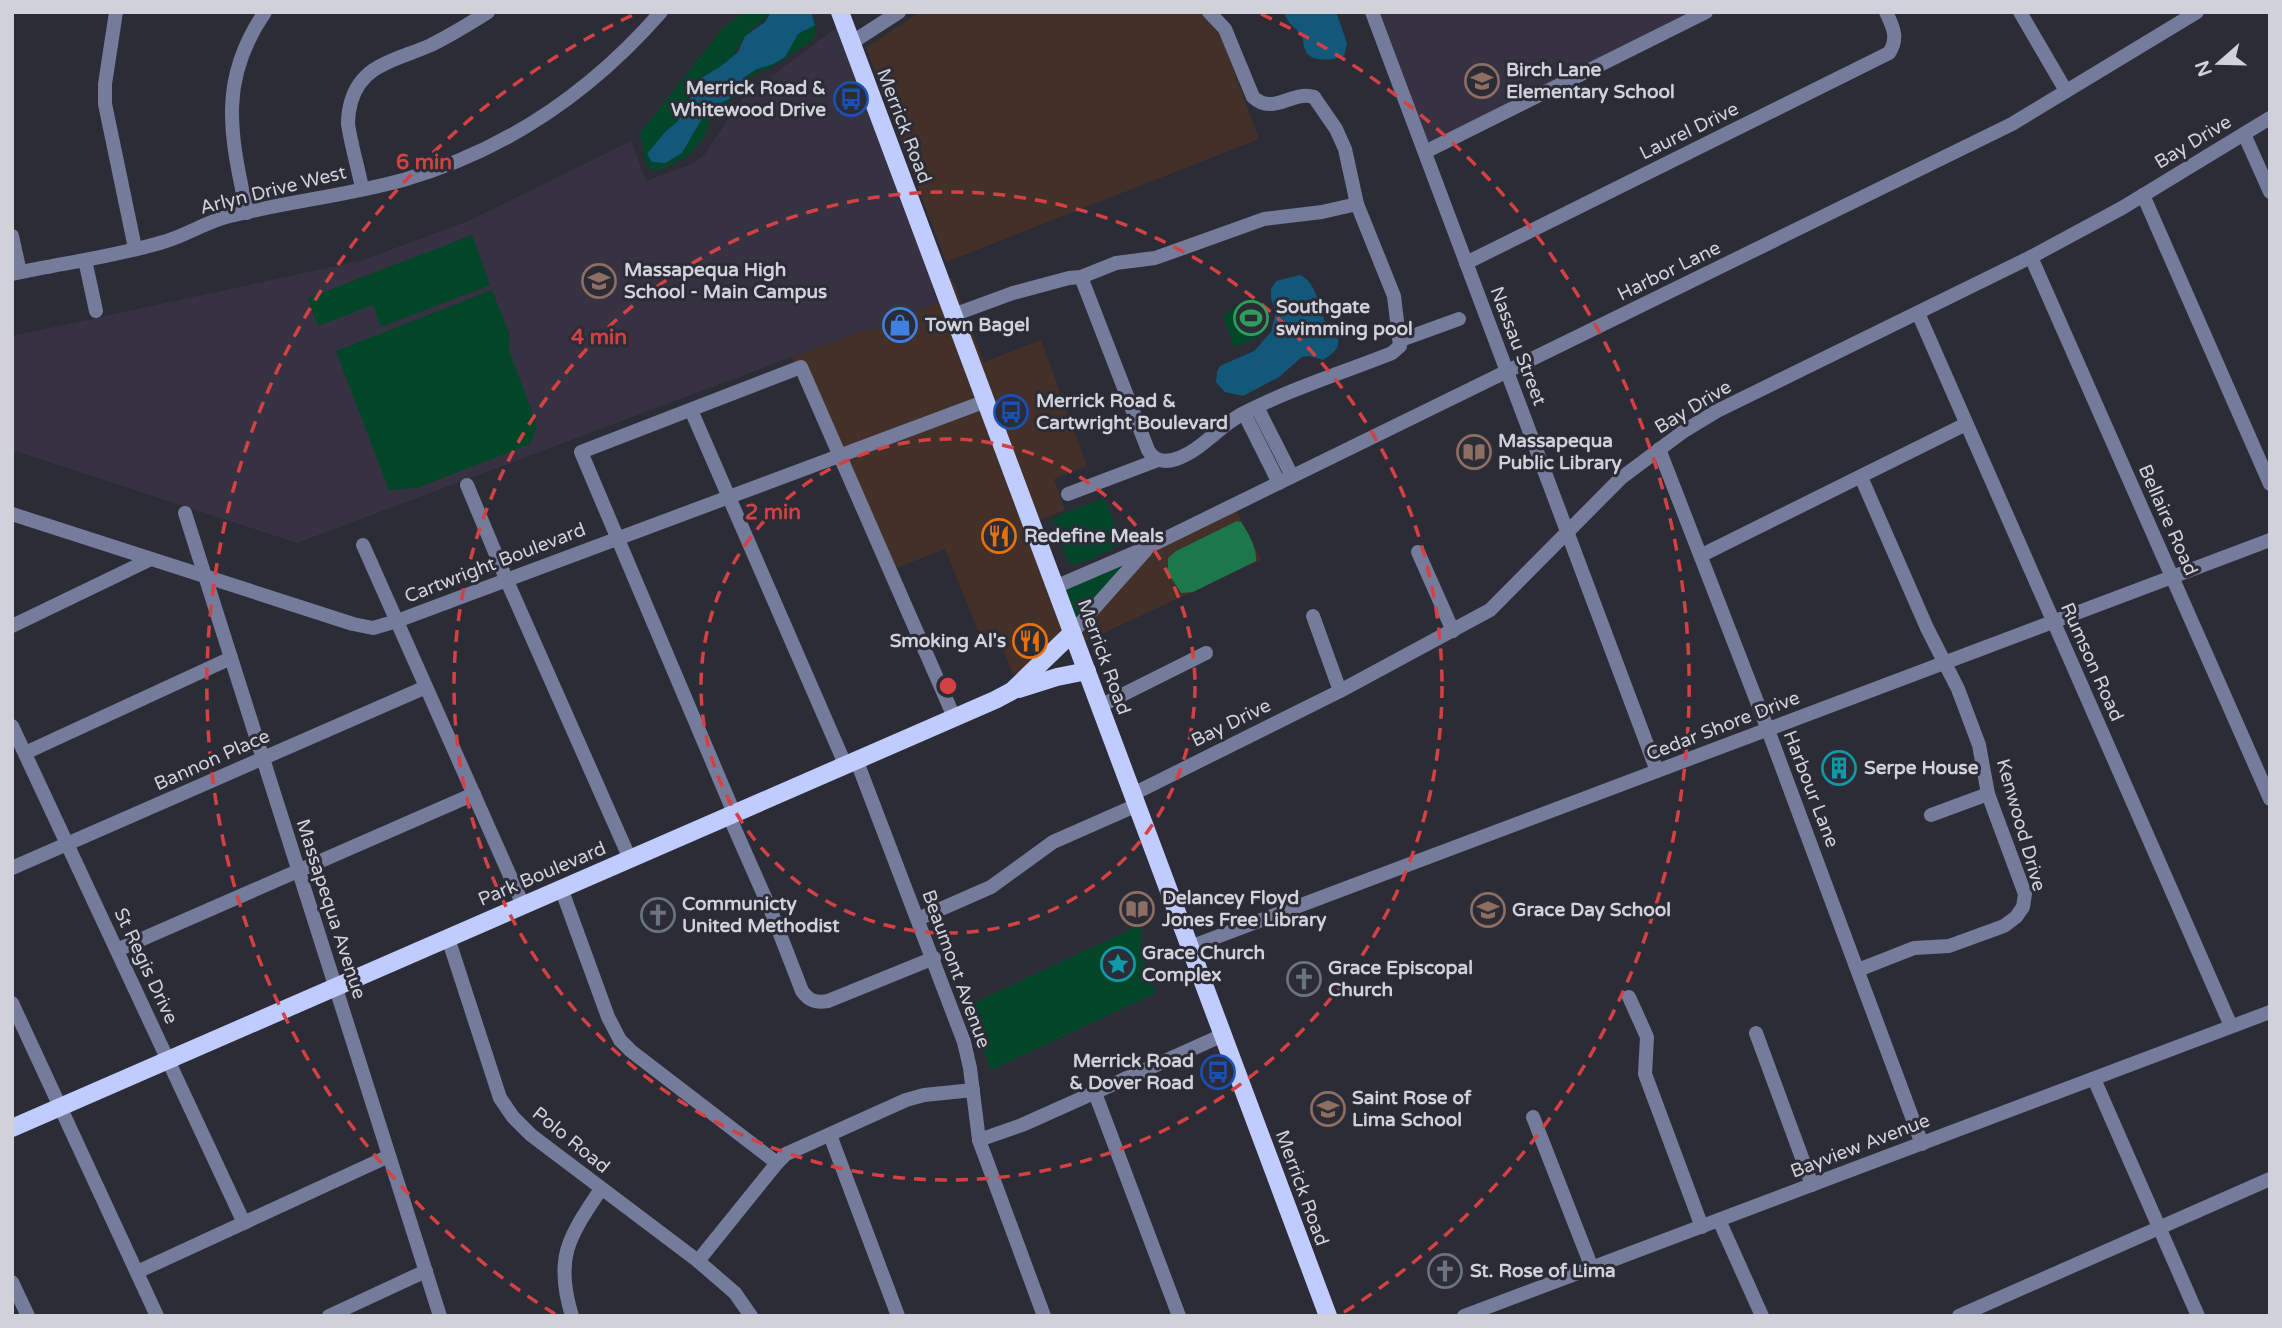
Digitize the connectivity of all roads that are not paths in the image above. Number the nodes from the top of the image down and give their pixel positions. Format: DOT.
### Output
graph roads {
  1 [pos="116,12"];
  2 [pos="265,12"];
  3 [pos="488,12"];
  4 [pos="661,12"];
  5 [pos="840,12"];
  6 [pos="899,12"];
  7 [pos="1209,12"];
  8 [pos="1372,12"];
  9 [pos="1705,12"];
  10 [pos="1886,12"];
  11 [pos="2020,12"];
  12 [pos="2197,12"];
  13 [pos="851,43"];
  14 [pos="2066,91"];
  15 [pos="2270,118"];
  16 [pos="2244,134"];
  17 [pos="1425,152"];
  18 [pos="362,188"];
  19 [pos="2270,192"];
  20 [pos="2143,195"];
  21 [pos="1357,204"];
  22 [pos="247,213"];
  23 [pos="12,236"];
  24 [pos="135,248"];
  25 [pos="2031,257"];
  26 [pos="85,260"];
  27 [pos="1466,263"];
  28 [pos="16,273"];
  29 [pos="1081,277"];
  30 [pos="96,311"];
  31 [pos="1918,313"];
  32 [pos="953,315"];
  33 [pos="1459,319"];
  34 [pos="1401,340"];
  35 [pos="1507,372"];
  36 [pos="986,401"];
  37 [pos="691,410"];
  38 [pos="1250,410"];
  39 [pos="1966,424"];
  40 [pos="1659,449"];
  41 [pos="839,454"];
  42 [pos="1158,460"];
  43 [pos="1861,477"];
  44 [pos="1285,480"];
  45 [pos="2270,484"];
  46 [pos="467,485"];
  47 [pos="1068,494"];
  48 [pos="729,495"];
  49 [pos="185,513"];
  50 [pos="12,514"];
  51 [pos="1568,534"];
  52 [pos="617,538"];
  53 [pos="2270,540"];
  54 [pos="363,545"];
  55 [pos="1148,547"];
  56 [pos="1418,552"];
  57 [pos="1702,555"];
  58 [pos="152,559"];
  59 [pos="205,577"];
  60 [pos="2172,577"];
  61 [pos="507,580"];
  62 [pos="1055,587"];
  63 [pos="1313,616"];
  64 [pos="397,621"];
  65 [pos="2053,622"];
  66 [pos="12,626"];
  67 [pos="1453,631"];
  68 [pos="1072,633"];
  69 [pos="1206,653"];
  70 [pos="231,658"];
  71 [pos="1944,663"];
  72 [pos="1087,671"];
  73 [pos="426,687"];
  74 [pos="1012,691"];
  75 [pos="1340,691"];
  76 [pos="1100,706"];
  77 [pos="954,717"];
  78 [pos="12,726"];
  79 [pos="1768,730"];
  80 [pos="25,753"];
  81 [pos="263,759"];
  82 [pos="851,762"];
  83 [pos="1657,771"];
  84 [pos="474,794"];
  85 [pos="1988,794"];
  86 [pos="1135,799"];
  87 [pos="2270,799"];
  88 [pos="732,814"];
  89 [pos="1931,815"];
  90 [pos="68,844"];
  91 [pos="631,859"];
  92 [pos="12,868"];
  93 [pos="299,871"];
  94 [pos="561,888"];
  95 [pos="523,905"];
  96 [pos="919,919"];
  97 [pos="448,938"];
  98 [pos="1190,947"];
  99 [pos="117,950"];
  100 [pos="933,958"];
  101 [pos="1858,970"];
  102 [pos="336,987"];
  103 [pos="1629,997"];
  104 [pos="12,1003"];
  105 [pos="2270,1012"];
  106 [pos="2231,1027"];
  107 [pos="1756,1033"];
  108 [pos="1223,1035"];
  109 [pos="169,1060"];
  110 [pos="2094,1079"];
  111 [pos="973,1090"];
  112 [pos="1095,1093"];
  113 [pos="61,1108"];
  114 [pos="1533,1117"];
  115 [pos="12,1128"];
  116 [pos="830,1135"];
  117 [pos="979,1140"];
  118 [pos="1922,1144"];
  119 [pos="389,1156"];
  120 [pos="777,1163"];
  121 [pos="2270,1179"];
  122 [pos="1812,1185"];
  123 [pos="601,1189"];
  124 [pos="1719,1220"];
  125 [pos="244,1223"];
  126 [pos="1702,1227"];
  127 [pos="2160,1227"];
  128 [pos="698,1261"];
  129 [pos="1592,1268"];
  130 [pos="426,1271"];
  131 [pos="137,1272"];
  132 [pos="12,1282"];
  133 [pos="28,1316"];
  134 [pos="157,1316"];
  135 [pos="329,1316"];
  136 [pos="440,1316"];
  137 [pos="572,1316"];
  138 [pos="751,1316"];
  139 [pos="898,1316"];
  140 [pos="1044,1316"];
  141 [pos="1179,1316"];
  142 [pos="1328,1316"];
  143 [pos="1464,1316"];
  144 [pos="1762,1316"];
  145 [pos="1959,1316"];
  146 [pos="2198,1316"];
  1 -- 24 [label="street"];
  2 -- 22 [label="street"];
  3 -- 18 [label="street"];
  4 -- 18 [label="street, Arlyn Drive West"];
  5 -- 13 [label="main road, Merrick Road"];
  6 -- 13 [label="street"];
  7 -- 21 [label="street"];
  8 -- 17 [label="street, Nassau Street"];
  9 -- 17 [label="street"];
  10 -- 27 [label="street, Laurel Drive"];
  11 -- 14 [label="street"];
  12 -- 14 [label="street, Harbor Lane"];
  13 -- 32 [label="main road, Merrick Road"];
  14 -- 35 [label="street, Harbor Lane"];
  15 -- 16 [label="street, Bay Drive"];
  16 -- 19 [label="street"];
  16 -- 20 [label="street, Bay Drive"];
  17 -- 27 [label="street, Nassau Street"];
  18 -- 22 [label="street, Arlyn Drive West"];
  20 -- 25 [label="street, Bay Drive"];
  20 -- 45 [label="street"];
  21 -- 29 [label="street"];
  21 -- 34 [label="street"];
  22 -- 24 [label="street, Arlyn Drive West"];
  23 -- 28 [label="street"];
  24 -- 26 [label="street, Arlyn Drive West"];
  25 -- 31 [label="street, Bay Drive"];
  25 -- 60 [label="street, Bellaire Road"];
  26 -- 28 [label="street, Arlyn Drive West"];
  26 -- 30 [label="street"];
  27 -- 35 [label="street, Nassau Street"];
  29 -- 32 [label="street"];
  29 -- 42 [label="street"];
  31 -- 39 [label="street, Rumson Road"];
  31 -- 40 [label="street, Bay Drive"];
  32 -- 36 [label="main road, Merrick Road"];
  33 -- 34 [label="street"];
  34 -- 38 [label="street"];
  35 -- 44 [label="street, Harbor Lane"];
  35 -- 51 [label="street, Nassau Street"];
  36 -- 41 [label="street, Cartwright Boulevard"];
  36 -- 62 [label="main road, Merrick Road"];
  37 -- 41 [label="street"];
  37 -- 48 [label="street, Beaumont Avenue"];
  37 -- 52 [label="street"];
  38 -- 42 [label="street"];
  38 -- 44 [label="street"];
  39 -- 43 [label="street"];
  39 -- 65 [label="street, Rumson Road"];
  40 -- 51 [label="street, Bay Drive"];
  40 -- 57 [label="street, Harbour Lane"];
  41 -- 48 [label="street, Cartwright Boulevard"];
  41 -- 77 [label="street"];
  42 -- 47 [label="street"];
  43 -- 57 [label="street"];
  43 -- 71 [label="street, Kenwood Drive"];
  44 -- 55 [label="street, Harbor Lane"];
  46 -- 61 [label="street"];
  48 -- 52 [label="street, Cartwright Boulevard"];
  48 -- 82 [label="street, Beaumont Avenue"];
  49 -- 59 [label="street, Massapequa Avenue"];
  50 -- 58 [label="street, Cartwright Boulevard"];
  51 -- 67 [label="street, Bay Drive"];
  51 -- 83 [label="street, Nassau Street"];
  52 -- 61 [label="street, Cartwright Boulevard"];
  52 -- 88 [label="street"];
  53 -- 60 [label="street, Cedar Shore Drive"];
  54 -- 64 [label="street"];
  55 -- 62 [label="street, Harbor Lane"];
  55 -- 68 [label="street, Harbor Lane"];
  56 -- 67 [label="street"];
  57 -- 79 [label="street, Harbour Lane"];
  58 -- 59 [label="street, Cartwright Boulevard"];
  58 -- 66 [label="street"];
  59 -- 64 [label="street, Cartwright Boulevard"];
  59 -- 70 [label="street, Massapequa Avenue"];
  60 -- 65 [label="street, Cedar Shore Drive"];
  60 -- 87 [label="street, Bellaire Road"];
  61 -- 64 [label="street, Cartwright Boulevard"];
  61 -- 91 [label="street"];
  62 -- 68 [label="main road, Merrick Road"];
  63 -- 75 [label="street"];
  64 -- 73 [label="street"];
  65 -- 71 [label="street, Cedar Shore Drive"];
  65 -- 106 [label="street, Rumson Road"];
  67 -- 75 [label="street, Bay Drive"];
  68 -- 72 [label="main road, Merrick Road"];
  68 -- 74 [label="main road, Park Boulevard"];
  69 -- 76 [label="street"];
  70 -- 80 [label="street"];
  70 -- 81 [label="street, Massapequa Avenue"];
  71 -- 79 [label="street, Cedar Shore Drive"];
  71 -- 85 [label="street, Kenwood Drive"];
  72 -- 74 [label="main road"];
  72 -- 76 [label="main road, Merrick Road"];
  73 -- 81 [label="street, Bannon Place"];
  73 -- 84 [label="street"];
  74 -- 77 [label="main road, Park Boulevard"];
  75 -- 86 [label="street, Bay Drive"];
  76 -- 86 [label="main road, Merrick Road"];
  77 -- 82 [label="main road, Park Boulevard"];
  78 -- 80 [label="street, St Regis Drive"];
  79 -- 83 [label="street, Cedar Shore Drive"];
  79 -- 101 [label="street, Harbour Lane"];
  80 -- 90 [label="street, St Regis Drive"];
  81 -- 90 [label="street, Bannon Place"];
  81 -- 93 [label="street, Massapequa Avenue"];
  82 -- 88 [label="main road, Park Boulevard"];
  82 -- 96 [label="street, Beaumont Avenue"];
  83 -- 98 [label="street, Cedar Shore Drive"];
  84 -- 93 [label="street"];
  84 -- 95 [label="street"];
  85 -- 89 [label="street"];
  85 -- 101 [label="street, Kenwood Drive"];
  86 -- 96 [label="street, Bay Drive"];
  86 -- 98 [label="main road, Merrick Road"];
  88 -- 91 [label="main road, Park Boulevard"];
  88 -- 100 [label="street"];
  90 -- 92 [label="street, Bannon Place"];
  90 -- 99 [label="street, St Regis Drive"];
  91 -- 94 [label="main road, Park Boulevard"];
  93 -- 99 [label="street"];
  93 -- 102 [label="street, Massapequa Avenue"];
  94 -- 95 [label="main road, Park Boulevard"];
  94 -- 120 [label="street"];
  95 -- 97 [label="main road, Park Boulevard"];
  96 -- 100 [label="street, Beaumont Avenue"];
  97 -- 102 [label="main road, Park Boulevard"];
  97 -- 123 [label="street, Polo Road"];
  98 -- 108 [label="main road, Merrick Road"];
  99 -- 109 [label="street, St Regis Drive"];
  100 -- 111 [label="street, Beaumont Avenue"];
  101 -- 118 [label="street, Harbour Lane"];
  102 -- 109 [label="main road, Park Boulevard"];
  102 -- 119 [label="street, Massapequa Avenue"];
  103 -- 126 [label="street"];
  104 -- 113 [label="street"];
  105 -- 106 [label="street, Bayview Avenue"];
  106 -- 110 [label="street, Bayview Avenue"];
  107 -- 122 [label="street"];
  108 -- 112 [label="street"];
  108 -- 142 [label="main road, Merrick Road"];
  109 -- 113 [label="main road, Park Boulevard"];
  109 -- 125 [label="street, St Regis Drive"];
  110 -- 118 [label="street, Bayview Avenue"];
  110 -- 127 [label="street"];
  111 -- 116 [label="street"];
  111 -- 117 [label="street, Beaumont Avenue"];
  112 -- 117 [label="street"];
  112 -- 141 [label="street"];
  113 -- 115 [label="main road, Park Boulevard"];
  113 -- 131 [label="street"];
  114 -- 129 [label="street"];
  116 -- 120 [label="street"];
  116 -- 139 [label="street"];
  117 -- 140 [label="street, Beaumont Avenue"];
  118 -- 122 [label="street, Bayview Avenue"];
  119 -- 125 [label="street"];
  119 -- 130 [label="street, Massapequa Avenue"];
  120 -- 128 [label="street"];
  121 -- 127 [label="street"];
  122 -- 124 [label="street, Bayview Avenue"];
  123 -- 128 [label="street, Polo Road"];
  123 -- 137 [label="street"];
  124 -- 126 [label="street, Bayview Avenue"];
  124 -- 144 [label="street"];
  125 -- 131 [label="street"];
  126 -- 129 [label="street, Bayview Avenue"];
  127 -- 145 [label="street"];
  127 -- 146 [label="street"];
  128 -- 138 [label="street, Polo Road"];
  129 -- 143 [label="street, Bayview Avenue"];
  130 -- 135 [label="street"];
  130 -- 136 [label="street, Massapequa Avenue"];
  131 -- 134 [label="street"];
  132 -- 133 [label="street"];
}
